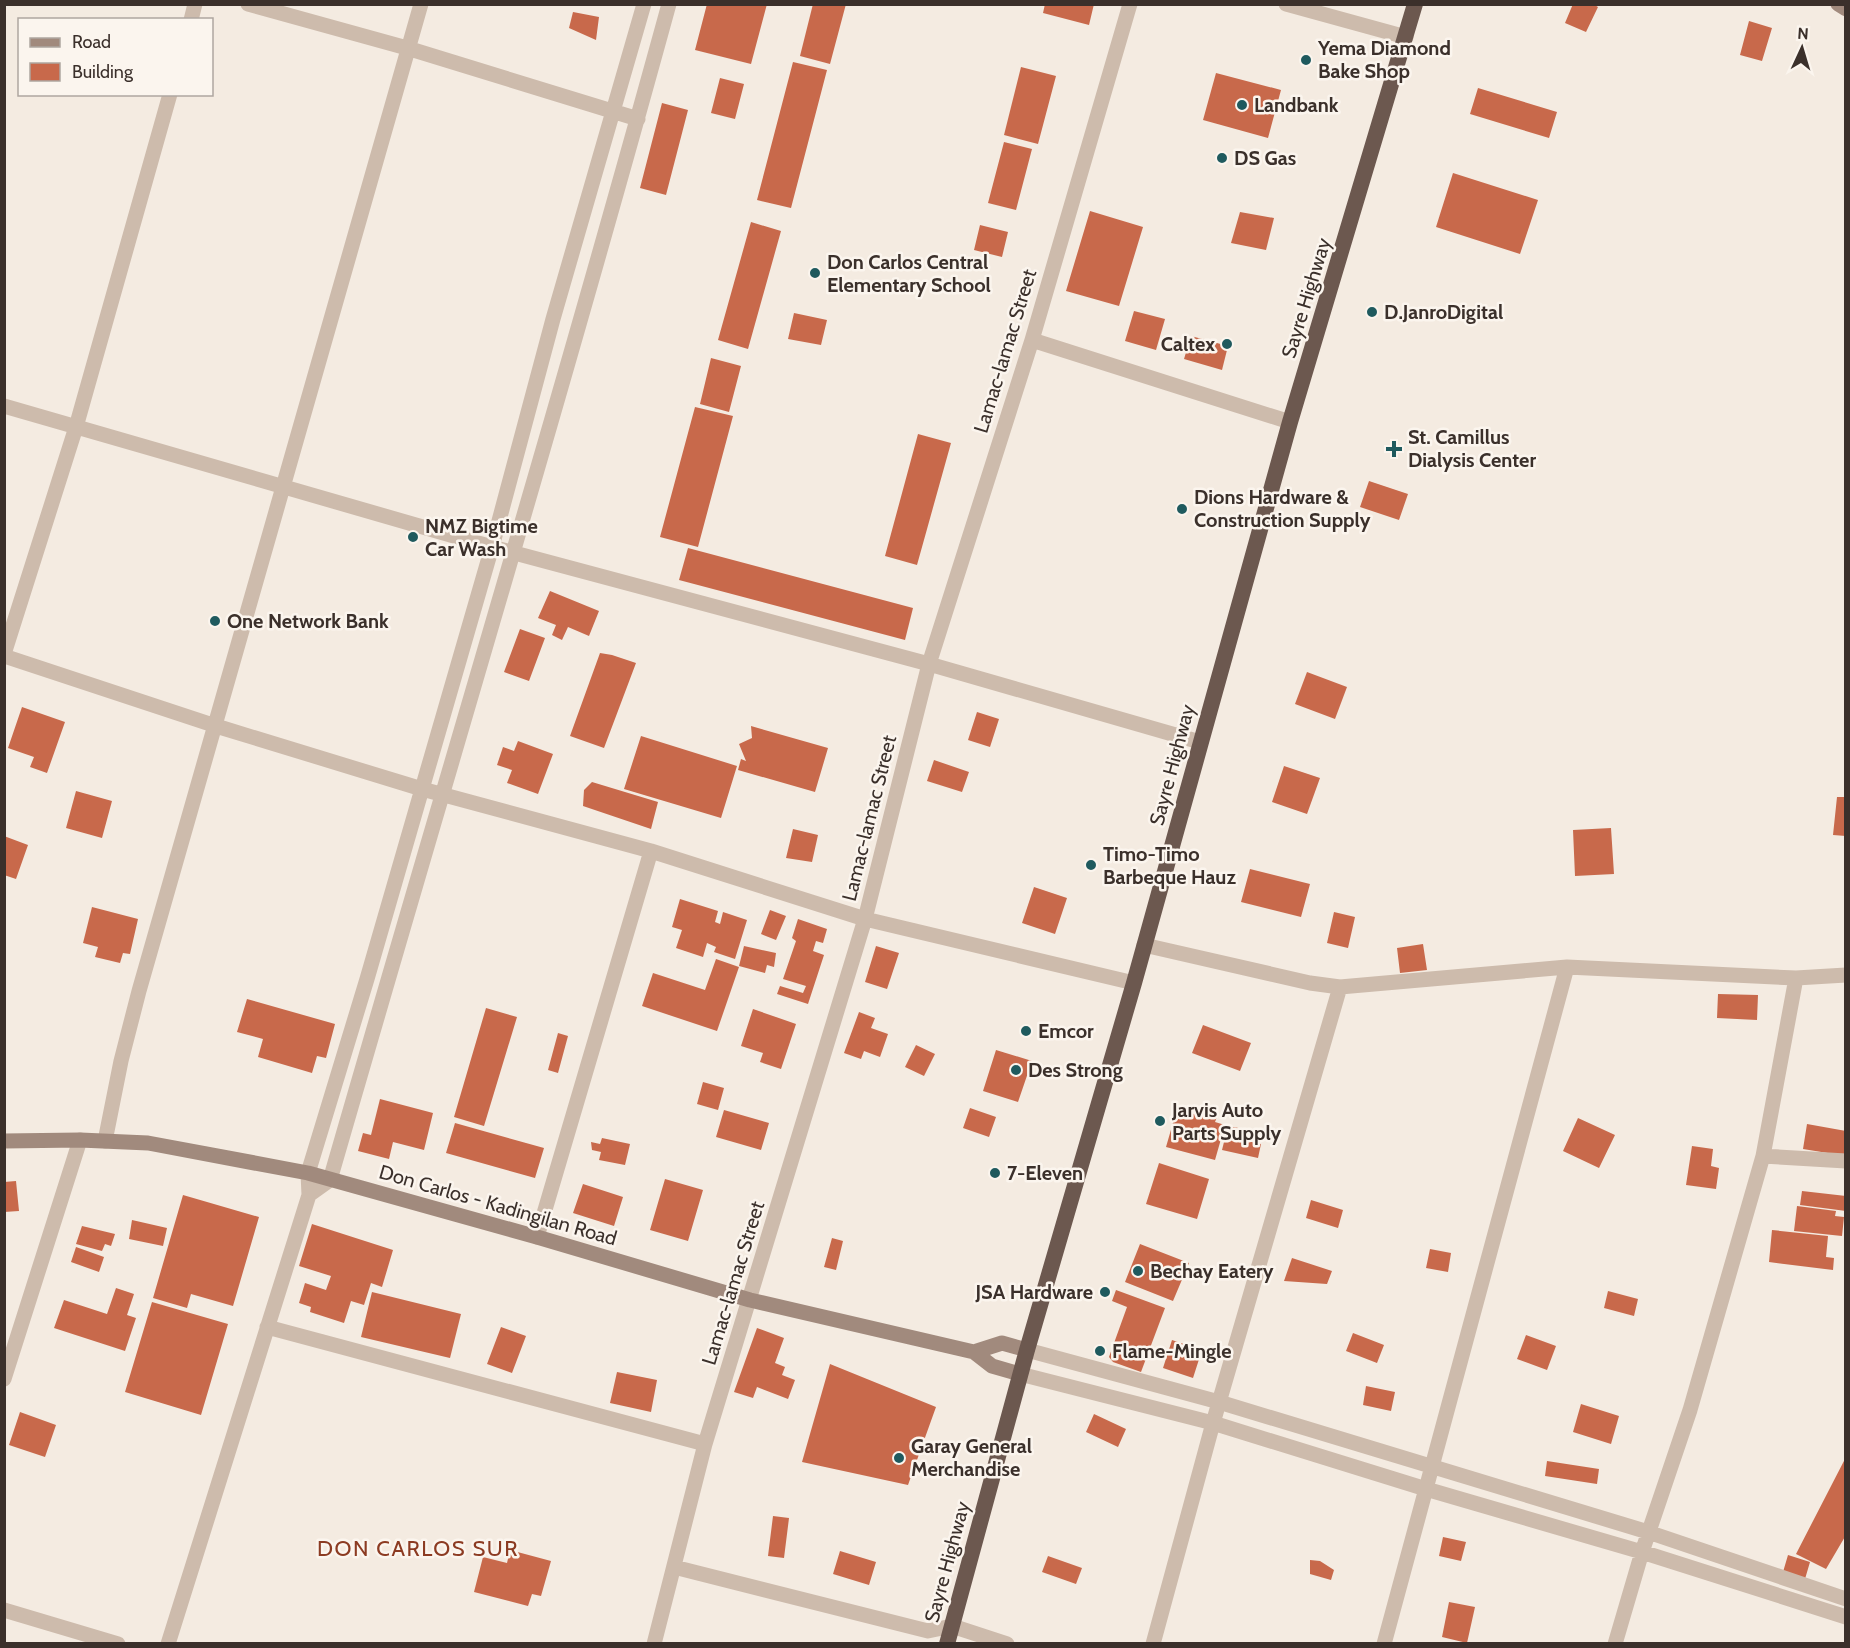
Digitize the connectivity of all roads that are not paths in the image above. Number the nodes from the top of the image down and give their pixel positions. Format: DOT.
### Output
graph roads {
  1 [pos="248,4"];
  2 [pos="421,4"];
  3 [pos="644,4"];
  4 [pos="669,4"];
  5 [pos="1130,4"];
  6 [pos="1286,4"];
  7 [pos="1415,4"];
  8 [pos="1838,4"];
  9 [pos="1845,9"];
  10 [pos="1406,37"];
  11 [pos="407,48"];
  12 [pos="169,96"];
  13 [pos="613,112"];
  14 [pos="638,119"];
  15 [pos="1032,340"];
  16 [pos="4,406"];
  17 [pos="1290,422"];
  18 [pos="76,427"];
  19 [pos="284,486"];
  20 [pos="492,548"];
  21 [pos="514,553"];
  22 [pos="4,655"];
  23 [pos="929,664"];
  24 [pos="216,726"];
  25 [pos="1200,742"];
  26 [pos="422,789"];
  27 [pos="441,795"];
  28 [pos="651,850"];
  29 [pos="865,919"];
  30 [pos="1144,945"];
  31 [pos="1567,967"];
  32 [pos="1845,975"];
  33 [pos="1796,978"];
  34 [pos="1134,983"];
  35 [pos="1340,987"];
  36 [pos="80,1140"];
  37 [pos="4,1141"];
  38 [pos="105,1141"];
  39 [pos="1763,1156"];
  40 [pos="1845,1161"];
  41 [pos="308,1173"];
  42 [pos="330,1180"];
  43 [pos="309,1195"];
  44 [pos="537,1237"];
  45 [pos="750,1300"];
  46 [pos="267,1327"];
  47 [pos="1026,1350"];
  48 [pos="974,1352"];
  49 [pos="1020,1374"];
  50 [pos="4,1379"];
  51 [pos="1219,1402"];
  52 [pos="1213,1423"];
  53 [pos="705,1444"];
  54 [pos="1431,1468"];
  55 [pos="1426,1489"];
  56 [pos="1648,1532"];
  57 [pos="1642,1552"];
  58 [pos="674,1567"];
  59 [pos="1845,1599"];
  60 [pos="4,1610"];
  61 [pos="1845,1617"];
  62 [pos="952,1626"];
  63 [pos="928,1631"];
  64 [pos="118,1644"];
  65 [pos="168,1644"];
  66 [pos="654,1644"];
  67 [pos="945,1644"];
  68 [pos="1007,1644"];
  69 [pos="1153,1644"];
  70 [pos="1384,1644"];
  71 [pos="1615,1644"];
  1 -- 11 [label="street"];
  2 -- 11 [label="street"];
  3 -- 13 [label="street"];
  4 -- 14 [label="street"];
  5 -- 15 [label="street, Lamac-lamac Street"];
  6 -- 10 [label="street"];
  7 -- 10 [label="highway, Sayre Highway"];
  8 -- 9 [label="main road"];
  10 -- 17 [label="highway, Sayre Highway"];
  11 -- 13 [label="street"];
  11 -- 19 [label="street"];
  12 -- 18 [label="street"];
  13 -- 14 [label="street"];
  13 -- 20 [label="street"];
  14 -- 21 [label="street"];
  15 -- 17 [label="street"];
  15 -- 23 [label="street, Lamac-lamac Street"];
  16 -- 18 [label="street"];
  17 -- 25 [label="highway, Sayre Highway"];
  18 -- 19 [label="street"];
  18 -- 22 [label="street"];
  19 -- 20 [label="street"];
  19 -- 24 [label="street"];
  20 -- 21 [label="street"];
  20 -- 26 [label="street"];
  21 -- 23 [label="street"];
  21 -- 27 [label="street"];
  22 -- 24 [label="street"];
  23 -- 25 [label="street"];
  23 -- 29 [label="street, Lamac-lamac Street"];
  24 -- 26 [label="street"];
  24 -- 38 [label="street"];
  25 -- 30 [label="highway, Sayre Highway"];
  26 -- 27 [label="street"];
  26 -- 41 [label="street"];
  27 -- 28 [label="street"];
  27 -- 42 [label="street"];
  28 -- 29 [label="street"];
  28 -- 44 [label="street"];
  29 -- 34 [label="street"];
  29 -- 45 [label="street, Lamac-lamac Street"];
  30 -- 34 [label="highway, Sayre Highway"];
  30 -- 35 [label="street"];
  31 -- 33 [label="street"];
  31 -- 35 [label="street"];
  31 -- 54 [label="street"];
  32 -- 33 [label="street"];
  33 -- 39 [label="street"];
  34 -- 47 [label="highway, Sayre Highway"];
  35 -- 51 [label="street"];
  36 -- 37 [label="main road, Don Carlos - Kadingilan Road"];
  36 -- 38 [label="main road, Don Carlos - Kadingilan Road"];
  36 -- 50 [label="street"];
  38 -- 41 [label="main road, Don Carlos - Kadingilan Road"];
  39 -- 40 [label="street"];
  39 -- 56 [label="street"];
  41 -- 42 [label="main road, Don Carlos - Kadingilan Road"];
  41 -- 43 [label="street"];
  42 -- 43 [label="street"];
  42 -- 44 [label="main road, Don Carlos - Kadingilan Road"];
  43 -- 46 [label="street"];
  44 -- 45 [label="main road, Don Carlos - Kadingilan Road"];
  45 -- 48 [label="main road, Don Carlos - Kadingilan Road"];
  45 -- 53 [label="street, Lamac-lamac Street"];
  46 -- 53 [label="street"];
  46 -- 65 [label="street"];
  47 -- 48 [label="main road"];
  47 -- 49 [label="highway, Sayre Highway"];
  47 -- 51 [label="street"];
  48 -- 49 [label="main road"];
  49 -- 52 [label="street"];
  49 -- 62 [label="highway, Sayre Highway"];
  51 -- 52 [label="street"];
  51 -- 54 [label="street"];
  52 -- 55 [label="street"];
  52 -- 69 [label="street"];
  53 -- 58 [label="street, Lamac-lamac Street"];
  54 -- 55 [label="street"];
  54 -- 56 [label="street"];
  55 -- 57 [label="street"];
  55 -- 70 [label="street"];
  56 -- 57 [label="street"];
  56 -- 59 [label="street"];
  57 -- 61 [label="street"];
  57 -- 71 [label="street"];
  58 -- 63 [label="street"];
  58 -- 66 [label="street, Lamac-lamac Street"];
  60 -- 64 [label="street"];
  62 -- 63 [label="street"];
  62 -- 67 [label="highway, Sayre Highway"];
  62 -- 68 [label="street"];
  63 -- 67 [label="street"];
}
